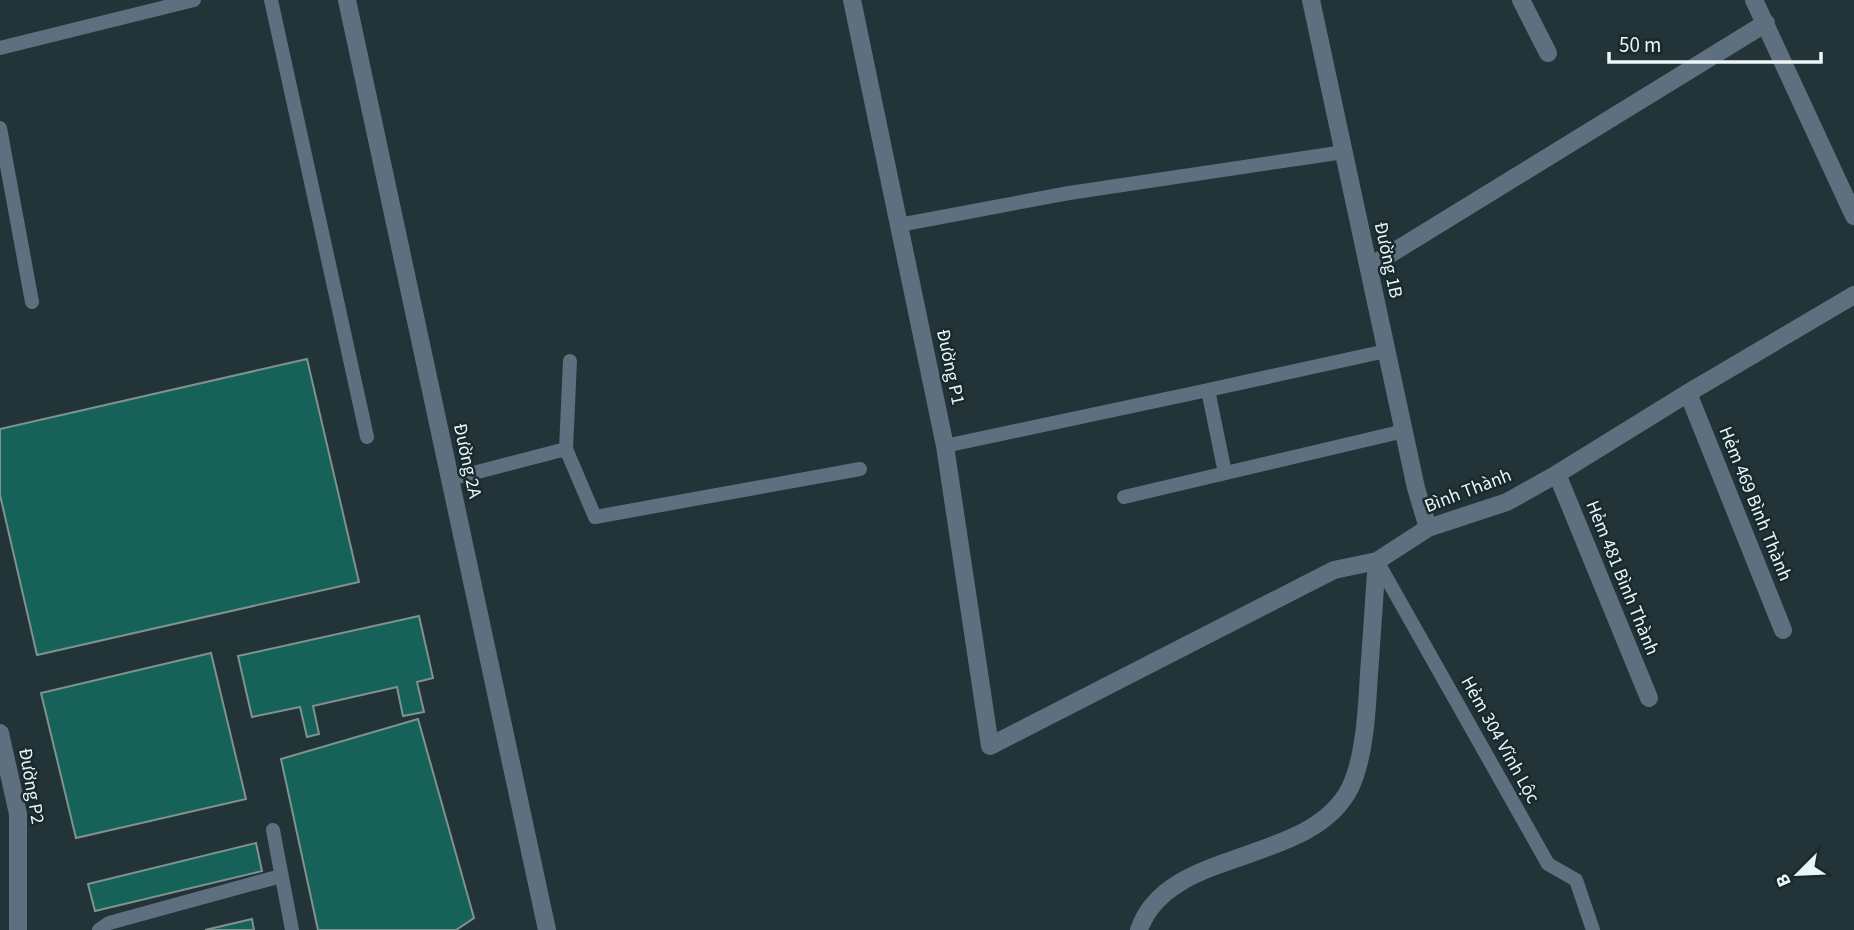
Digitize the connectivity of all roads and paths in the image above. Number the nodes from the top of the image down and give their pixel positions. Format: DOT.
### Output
graph roads {
  1 [pos="194,0"];
  2 [pos="271,0"];
  3 [pos="347,0"];
  4 [pos="852,0"];
  5 [pos="1311,0"];
  6 [pos="1521,0"];
  7 [pos="1754,0"];
  8 [pos="1766,23"];
  9 [pos="0,48"];
  10 [pos="1548,53"];
  11 [pos="0,128"];
  12 [pos="1344,152"];
  13 [pos="1854,216"];
  14 [pos="899,225"];
  15 [pos="1368,267"];
  16 [pos="1854,295"];
  17 [pos="32,302"];
  18 [pos="1386,351"];
  19 [pos="570,361"];
  20 [pos="1208,390"];
  21 [pos="1688,393"];
  22 [pos="1404,431"];
  23 [pos="368,437"];
  24 [pos="945,446"];
  25 [pos="566,449"];
  26 [pos="860,469"];
  27 [pos="1225,473"];
  28 [pos="1557,474"];
  29 [pos="450,479"];
  30 [pos="1124,497"];
  31 [pos="1428,528"];
  32 [pos="1377,561"];
  33 [pos="1783,630"];
  34 [pos="1648,698"];
  35 [pos="0,733"];
  36 [pos="273,830"];
  37 [pos="281,876"];
  38 [pos="18,930"];
  39 [pos="99,930"];
  40 [pos="292,930"];
  41 [pos="547,930"];
  42 [pos="1139,930"];
  43 [pos="1593,930"];
  1 -- 9 [label="lane"];
  2 -- 23 [label="lane"];
  3 -- 29 [label="street, Đường 2A"];
  4 -- 14 [label="street, Đường P1"];
  5 -- 12 [label="street, Đường 1B"];
  6 -- 10 [label="street"];
  7 -- 8 [label="street"];
  8 -- 13 [label="street"];
  8 -- 15 [label="street"];
  11 -- 17 [label="lane"];
  12 -- 14 [label="lane"];
  12 -- 15 [label="street, Đường 1B"];
  14 -- 24 [label="street, Đường P1"];
  15 -- 18 [label="street, Đường 1B"];
  16 -- 21 [label="street, Bình Thành"];
  18 -- 20 [label="lane"];
  18 -- 22 [label="street, Đường 1B"];
  19 -- 25 [label="lane"];
  20 -- 24 [label="lane"];
  20 -- 27 [label="lane"];
  21 -- 28 [label="street, Bình Thành"];
  21 -- 33 [label="street, Hẻm 469 Bình Thành"];
  22 -- 27 [label="lane"];
  22 -- 31 [label="street, Đường 1B"];
  24 -- 32 [label="street, Đường P1"];
  25 -- 26 [label="lane"];
  25 -- 29 [label="lane"];
  27 -- 30 [label="lane"];
  28 -- 31 [label="street, Bình Thành"];
  28 -- 34 [label="street, Hẻm 481 Bình Thành"];
  29 -- 41 [label="street, Đường 2A"];
  31 -- 32 [label="street, Bình Thành"];
  32 -- 42 [label="street"];
  32 -- 43 [label="lane, Hẻm 304 Vĩnh Lộc"];
  35 -- 38 [label="street, Đường P2"];
  36 -- 37 [label="lane"];
  37 -- 39 [label="lane"];
  37 -- 40 [label="lane"];
}
